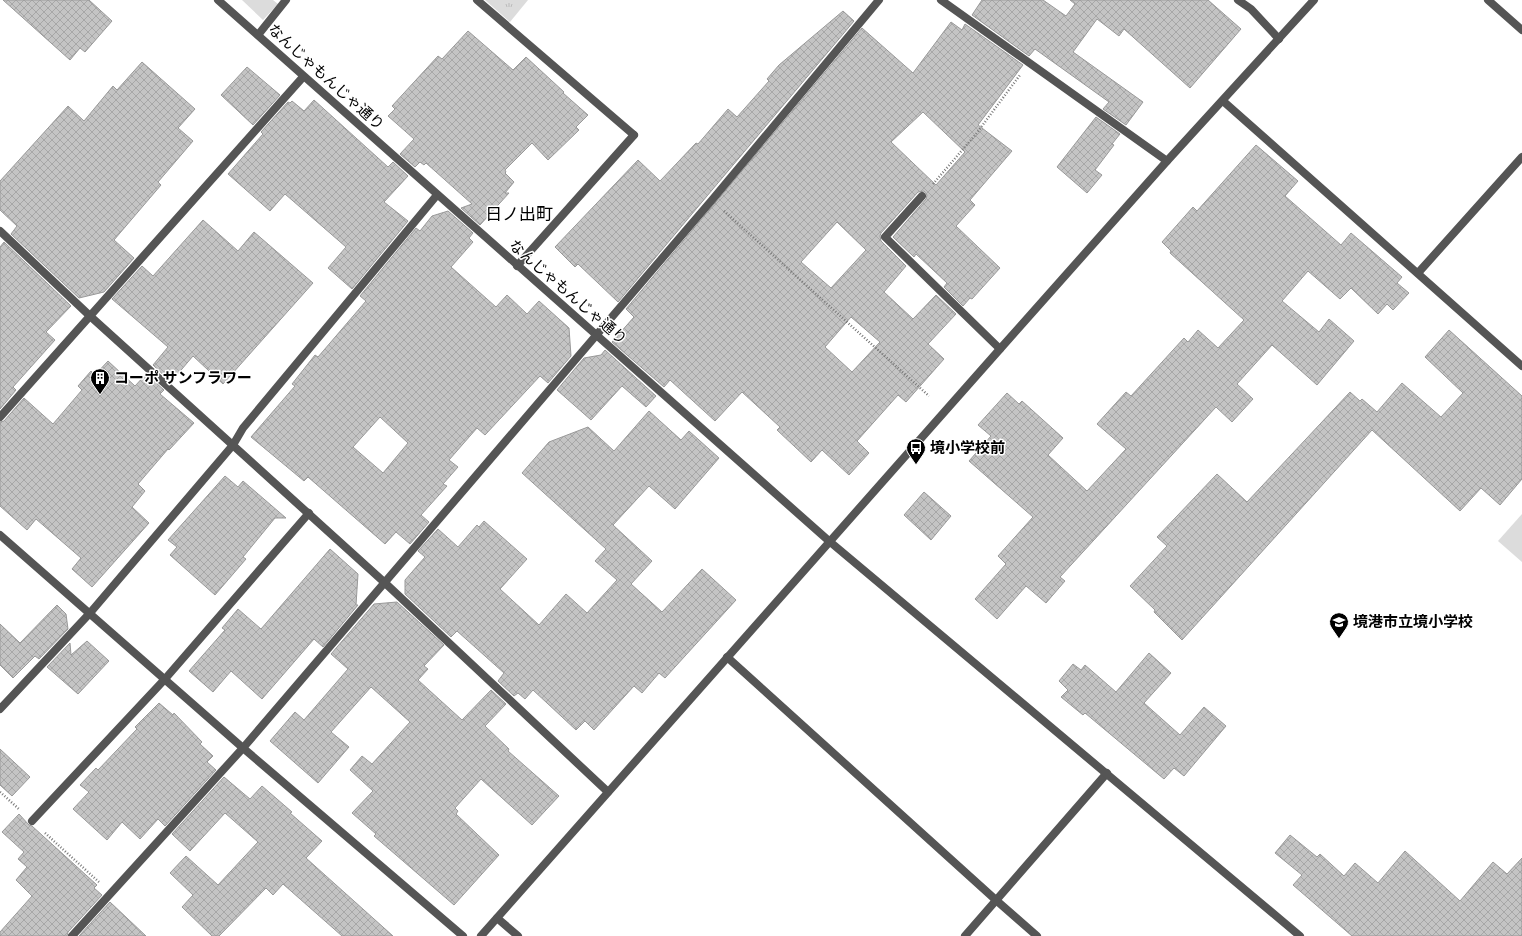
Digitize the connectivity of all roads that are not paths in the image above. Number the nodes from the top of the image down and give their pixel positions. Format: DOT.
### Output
graph roads {
  1 [pos="218,0"];
  2 [pos="286,0"];
  3 [pos="477,0"];
  4 [pos="879,0"];
  5 [pos="940,0"];
  6 [pos="1238,0"];
  7 [pos="1247,0"];
  8 [pos="1314,0"];
  9 [pos="1488,0"];
  10 [pos="1251,9"];
  11 [pos="1522,30"];
  12 [pos="258,35"];
  13 [pos="1279,39"];
  14 [pos="303,76"];
  15 [pos="1223,101"];
  16 [pos="1522,157"];
  17 [pos="1167,161"];
  18 [pos="437,195"];
  19 [pos="922,196"];
  20 [pos="0,231"];
  21 [pos="517,266"];
  22 [pos="1418,272"];
  23 [pos="90,316"];
  24 [pos="596,334"];
  25 [pos="1000,348"];
  26 [pos="1522,366"];
  27 [pos="0,417"];
  28 [pos="233,445"];
  29 [pos="309,513"];
  30 [pos="0,535"];
  31 [pos="829,541"];
  32 [pos="384,582"];
  33 [pos="90,613"];
  34 [pos="727,657"];
  35 [pos="165,679"];
  36 [pos="0,709"];
  37 [pos="243,748"];
  38 [pos="1107,773"];
  39 [pos="608,792"];
  40 [pos="32,821"];
  41 [pos="997,901"];
  42 [pos="497,918"];
  43 [pos="72,936"];
  44 [pos="464,936"];
  45 [pos="481,936"];
  46 [pos="518,936"];
  47 [pos="965,936"];
  48 [pos="1038,936"];
  49 [pos="1300,936"];
  1 -- 12 [label="street, なんじゃもんじゃ通り"];
  2 -- 12 [label="street"];
  3 -- 21 [label="street"];
  4 -- 24 [label="street"];
  5 -- 17 [label="street"];
  6 -- 10 [label="street"];
  7 -- 10 [label="street"];
  8 -- 13 [label="street"];
  9 -- 11 [label="street"];
  10 -- 13 [label="street"];
  12 -- 14 [label="street, なんじゃもんじゃ通り"];
  13 -- 15 [label="street"];
  14 -- 18 [label="street, なんじゃもんじゃ通り"];
  14 -- 23 [label="street"];
  15 -- 17 [label="street"];
  15 -- 22 [label="street"];
  16 -- 22 [label="street"];
  17 -- 25 [label="street"];
  18 -- 21 [label="street, なんじゃもんじゃ通り"];
  18 -- 28 [label="street"];
  19 -- 25 [label="street"];
  20 -- 23 [label="street"];
  21 -- 24 [label="street, なんじゃもんじゃ通り"];
  22 -- 26 [label="street"];
  23 -- 27 [label="street"];
  23 -- 28 [label="street"];
  24 -- 31 [label="street, なんじゃもんじゃ通り"];
  24 -- 32 [label="street"];
  25 -- 31 [label="street"];
  28 -- 29 [label="street"];
  28 -- 33 [label="street"];
  29 -- 32 [label="street"];
  29 -- 35 [label="street"];
  30 -- 33 [label="street"];
  31 -- 34 [label="street"];
  31 -- 38 [label="street, なんじゃもんじゃ通り"];
  32 -- 37 [label="street"];
  32 -- 39 [label="street"];
  33 -- 35 [label="street"];
  33 -- 36 [label="street"];
  34 -- 39 [label="street"];
  34 -- 41 [label="street"];
  35 -- 37 [label="street"];
  35 -- 40 [label="street"];
  37 -- 43 [label="street"];
  37 -- 44 [label="street"];
  38 -- 41 [label="street"];
  38 -- 49 [label="street, なんじゃもんじゃ通り"];
  39 -- 42 [label="street"];
  41 -- 47 [label="street"];
  41 -- 48 [label="street"];
  42 -- 45 [label="street"];
  42 -- 46 [label="street"];
}
